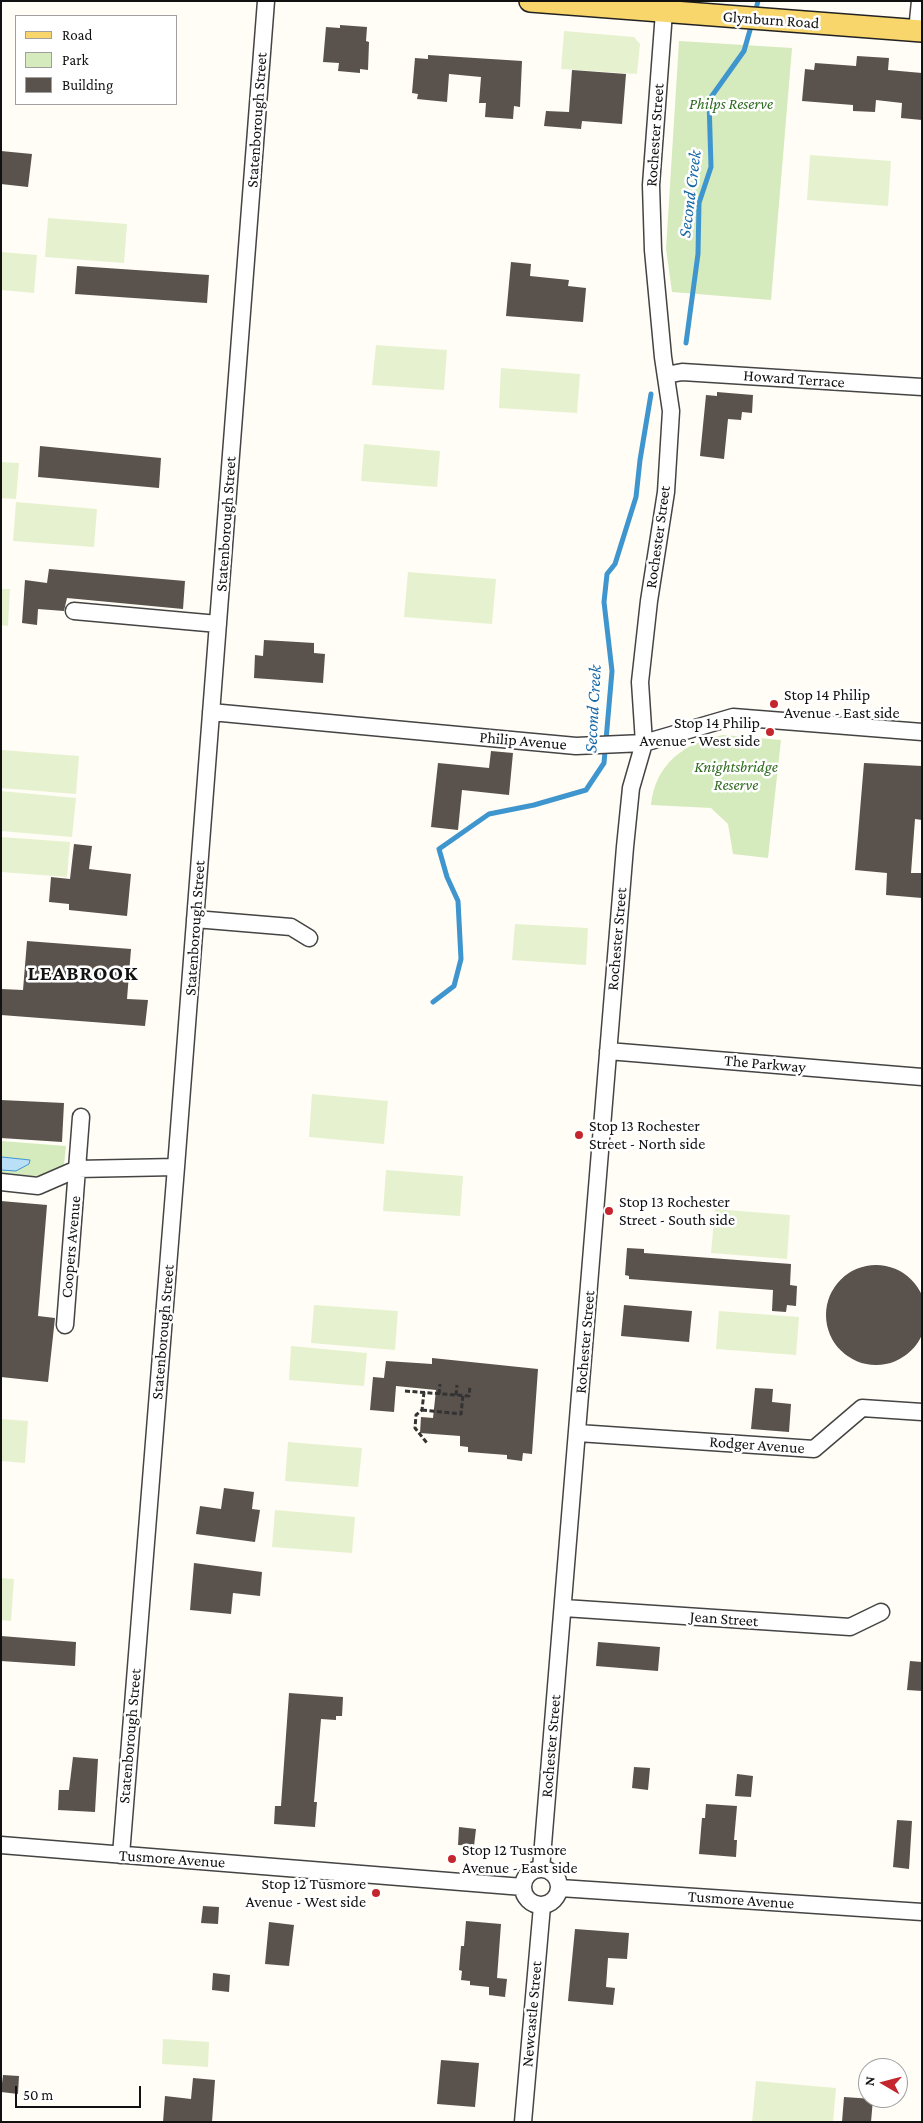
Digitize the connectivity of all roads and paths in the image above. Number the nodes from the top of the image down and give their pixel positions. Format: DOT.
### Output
graph roads {
  1 [pos="266,1"];
  2 [pos="920,1"];
  3 [pos="539,2"];
  4 [pos="664,12"];
  5 [pos="919,31"];
  6 [pos="666,375"];
  7 [pos="922,387"];
  8 [pos="74,611"];
  9 [pos="218,624"];
  10 [pos="211,712"];
  11 [pos="922,732"];
  12 [pos="644,743"];
  13 [pos="196,919"];
  14 [pos="309,938"];
  15 [pos="608,1051"];
  16 [pos="922,1077"];
  17 [pos="81,1117"];
  18 [pos="176,1167"];
  19 [pos="77,1168"];
  20 [pos="1,1182"];
  21 [pos="65,1325"];
  22 [pos="440,1384"];
  23 [pos="457,1385"];
  24 [pos="470,1386"];
  25 [pos="405,1391"];
  26 [pos="424,1392"];
  27 [pos="439,1394"];
  28 [pos="456,1395"];
  29 [pos="462,1395"];
  30 [pos="422,1410"];
  31 [pos="922,1412"];
  32 [pos="578,1432"];
  33 [pos="427,1443"];
  34 [pos="564,1608"];
  35 [pos="881,1612"];
  36 [pos="1,1845"];
  37 [pos="120,1855"];
  38 [pos="541,1869"];
  39 [pos="523,1887"];
  40 [pos="560,1888"];
  41 [pos="542,1906"];
  42 [pos="922,1912"];
  43 [pos="523,2122"];
  1 -- 9 [label="street, Statenborough Street"];
  2 -- 5 [label="street"];
  3 -- 4 [label="main road, Glynburn Road"];
  4 -- 5 [label="main road, Glynburn Road"];
  4 -- 6 [label="street, Rochester Street"];
  6 -- 7 [label="street, Howard Terrace"];
  6 -- 12 [label="street, Rochester Street"];
  8 -- 9 [label="street"];
  9 -- 10 [label="street, Statenborough Street"];
  10 -- 12 [label="street, Philip Avenue"];
  10 -- 13 [label="street, Statenborough Street"];
  11 -- 12 [label="street, Philip Avenue"];
  12 -- 15 [label="street, Rochester Street"];
  13 -- 14 [label="street"];
  13 -- 18 [label="street, Statenborough Street"];
  15 -- 16 [label="street, The Parkway"];
  15 -- 32 [label="street, Rochester Street"];
  17 -- 19 [label="street, Coopers Avenue"];
  18 -- 19 [label="street, Coopers Avenue"];
  18 -- 37 [label="street, Statenborough Street"];
  19 -- 20 [label="street, Coopers Avenue"];
  19 -- 21 [label="street, Coopers Avenue"];
  22 -- 27 [label="path"];
  23 -- 28 [label="path"];
  24 -- 29 [label="path"];
  25 -- 26 [label="path"];
  26 -- 27 [label="path"];
  26 -- 30 [label="path"];
  27 -- 28 [label="path"];
  28 -- 29 [label="path"];
  29 -- 30 [label="path"];
  30 -- 33 [label="path"];
  31 -- 32 [label="street, Rodger Avenue"];
  32 -- 34 [label="street, Rochester Street"];
  34 -- 35 [label="street, Jean Street"];
  34 -- 38 [label="street, Rochester Street"];
  36 -- 37 [label="street, Tusmore Avenue"];
  37 -- 39 [label="street, Tusmore Avenue"];
  38 -- 39 [label="street"];
  38 -- 40 [label="street"];
  39 -- 41 [label="street"];
  40 -- 41 [label="street"];
  40 -- 42 [label="street, Tusmore Avenue"];
  41 -- 43 [label="street, Newcastle Street"];
}
